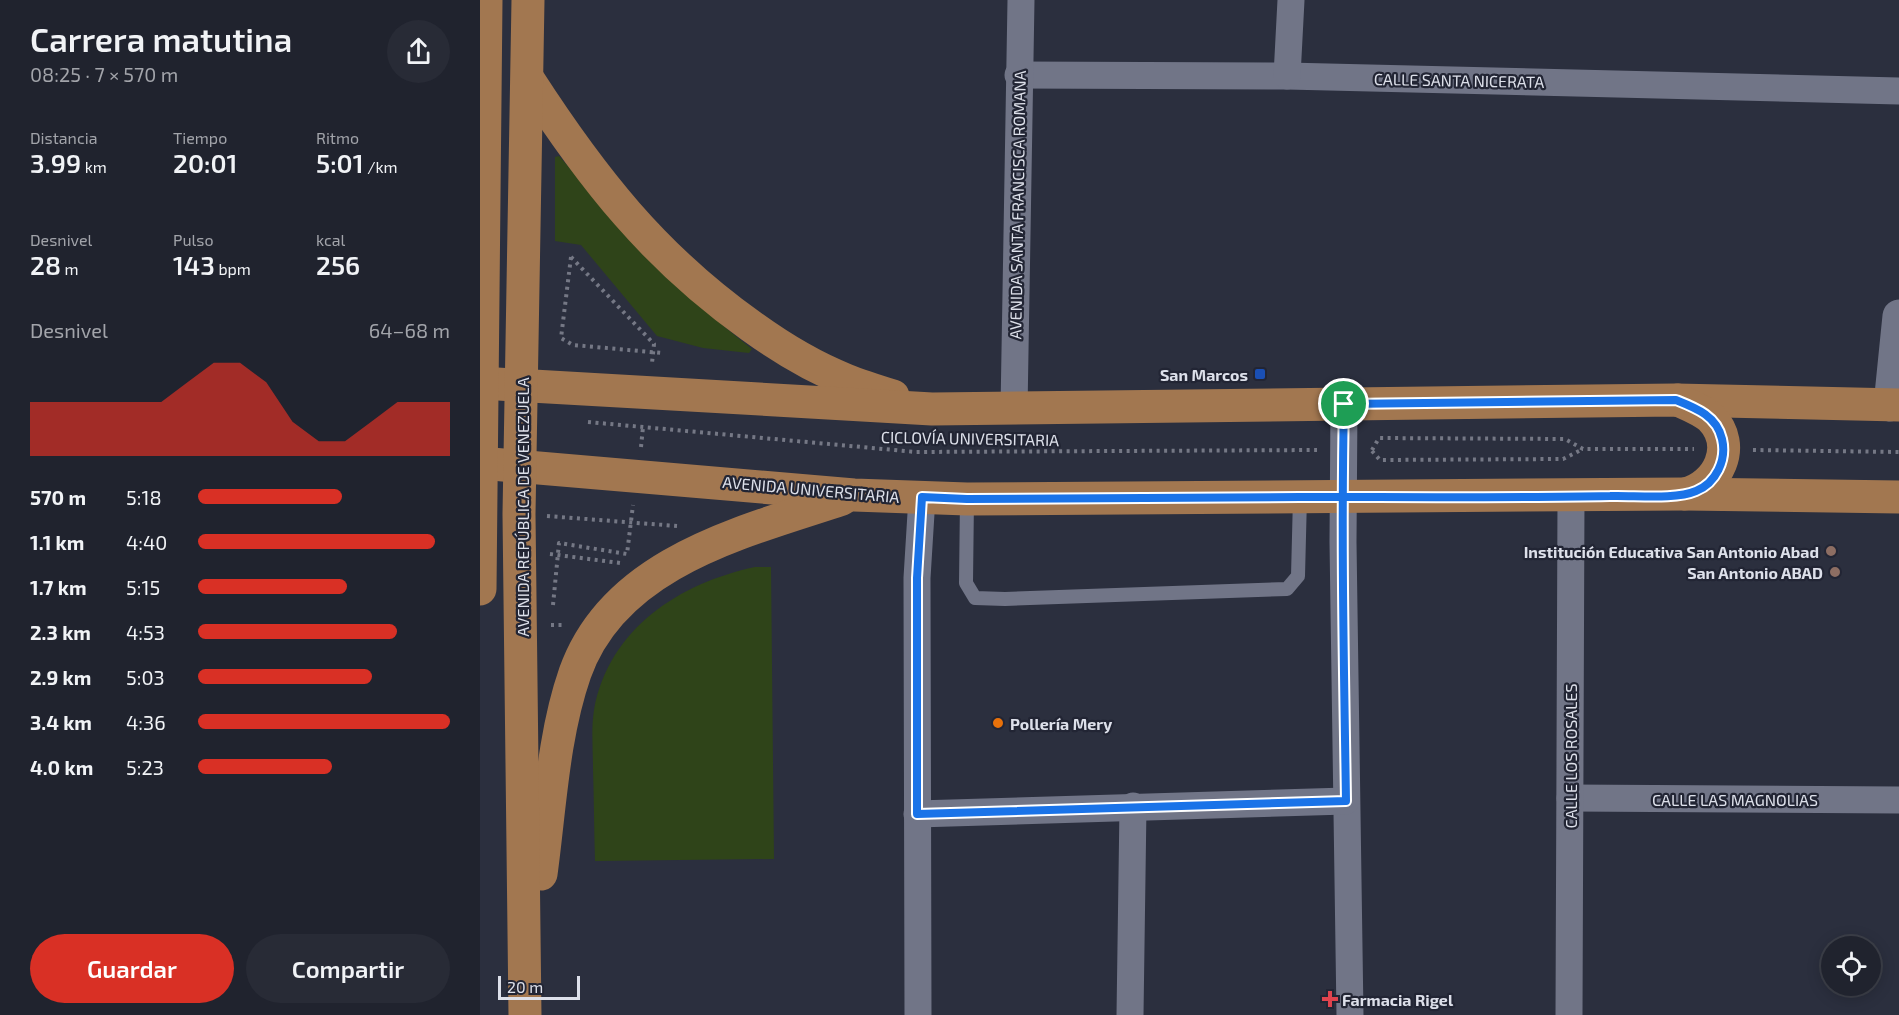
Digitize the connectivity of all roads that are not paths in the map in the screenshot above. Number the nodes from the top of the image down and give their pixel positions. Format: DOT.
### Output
graph roads {
  1 [pos="486,0"];
  2 [pos="528,0"];
  3 [pos="1021,0"];
  4 [pos="1291,0"];
  5 [pos="1018,75"];
  6 [pos="1287,76"];
  7 [pos="528,79"];
  8 [pos="1899,91"];
  9 [pos="1899,316"];
  10 [pos="480,383"];
  11 [pos="522,385"];
  12 [pos="1676,400"];
  13 [pos="1344,404"];
  14 [pos="1895,405"];
  15 [pos="932,409"];
  16 [pos="1014,410"];
  17 [pos="480,463"];
  18 [pos="520,466"];
  19 [pos="854,495"];
  20 [pos="1685,495"];
  21 [pos="922,497"];
  22 [pos="1300,497"];
  23 [pos="1343,497"];
  24 [pos="1571,497"];
  25 [pos="1899,497"];
  26 [pos="967,499"];
  27 [pos="480,590"];
  28 [pos="1570,798"];
  29 [pos="1899,800"];
  30 [pos="1346,801"];
  31 [pos="1133,806"];
  32 [pos="917,814"];
  33 [pos="526,980"];
  34 [pos="525,1015"];
  35 [pos="918,1015"];
  36 [pos="1131,1015"];
  37 [pos="1350,1015"];
  38 [pos="1569,1015"];
  1 -- 27 [label="main road"];
  2 -- 7 [label="main road, AVENIDA REPÚBLICA DE VENEZUELA"];
  3 -- 5 [label="street, AVENIDA SANTA FRANCISCA ROMANA"];
  4 -- 6 [label="street"];
  5 -- 6 [label="street, CALLE SANTA NICERATA"];
  5 -- 16 [label="street, AVENIDA SANTA FRANCISCA ROMANA"];
  6 -- 8 [label="street, CALLE SANTA NICERATA"];
  7 -- 11 [label="main road, AVENIDA REPÚBLICA DE VENEZUELA"];
  7 -- 15 [label="main road"];
  9 -- 14 [label="main road"];
  10 -- 11 [label="main road"];
  11 -- 15 [label="main road"];
  11 -- 18 [label="main road, AVENIDA REPÚBLICA DE VENEZUELA"];
  12 -- 13 [label="main road"];
  12 -- 14 [label="main road"];
  12 -- 20 [label="main road"];
  13 -- 16 [label="main road"];
  13 -- 23 [label="street"];
  15 -- 16 [label="main road"];
  17 -- 18 [label="main road, AVENIDA UNIVERSITARIA"];
  18 -- 19 [label="main road, AVENIDA UNIVERSITARIA"];
  18 -- 33 [label="main road, AVENIDA REPÚBLICA DE VENEZUELA"];
  19 -- 21 [label="main road, AVENIDA UNIVERSITARIA"];
  19 -- 33 [label="main road"];
  20 -- 24 [label="main road, AVENIDA UNIVERSITARIA"];
  20 -- 25 [label="main road, AVENIDA UNIVERSITARIA"];
  21 -- 26 [label="main road, AVENIDA UNIVERSITARIA"];
  21 -- 32 [label="street"];
  22 -- 23 [label="main road, AVENIDA UNIVERSITARIA"];
  22 -- 26 [label="main road, AVENIDA UNIVERSITARIA"];
  22 -- 26 [label="lane"];
  23 -- 24 [label="main road, AVENIDA UNIVERSITARIA"];
  23 -- 30 [label="street"];
  24 -- 28 [label="street, CALLE LOS ROSALES"];
  28 -- 29 [label="street, CALLE LAS MAGNOLIAS"];
  28 -- 38 [label="street, CALLE LOS ROSALES"];
  30 -- 31 [label="street"];
  30 -- 37 [label="street"];
  31 -- 32 [label="street"];
  31 -- 36 [label="street"];
  32 -- 35 [label="street"];
  33 -- 34 [label="main road, AVENIDA REPÚBLICA DE VENEZUELA"];
}
